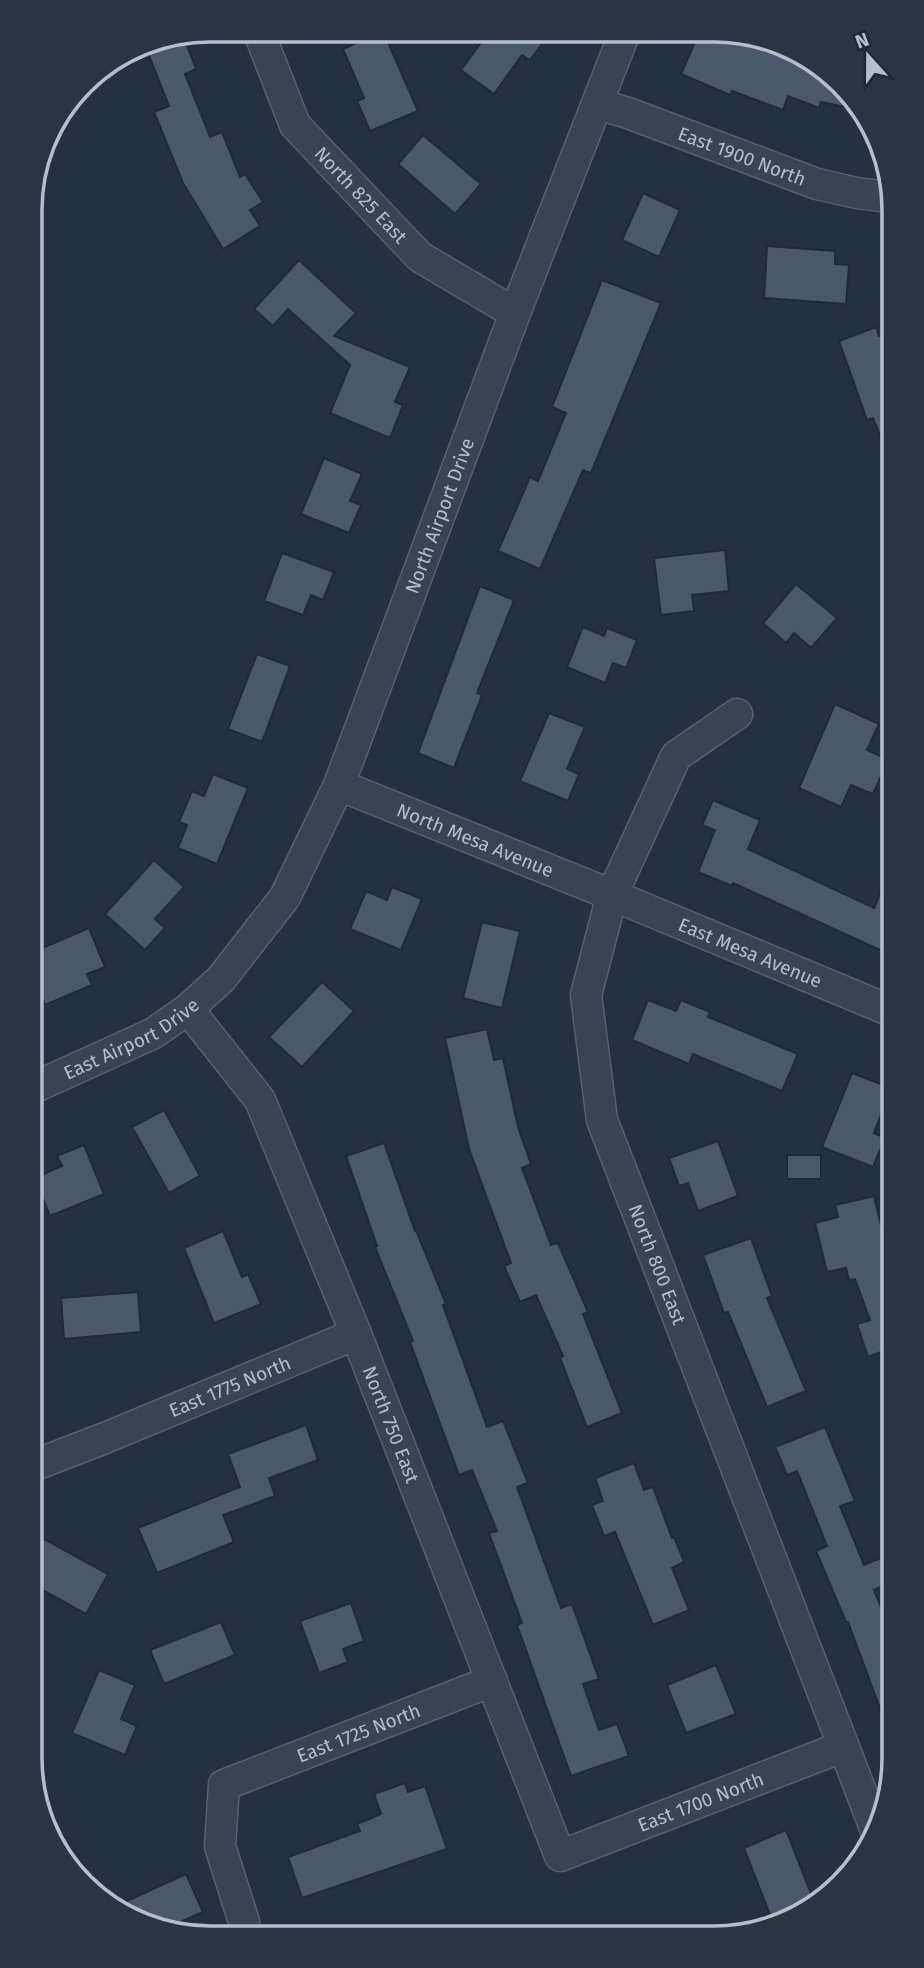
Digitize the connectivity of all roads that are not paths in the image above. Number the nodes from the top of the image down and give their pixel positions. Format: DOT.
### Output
graph roads {
  1 [pos="263,42"];
  2 [pos="621,42"];
  3 [pos="597,104"];
  4 [pos="881,196"];
  5 [pos="515,313"];
  6 [pos="737,714"];
  7 [pos="339,785"];
  8 [pos="612,895"];
  9 [pos="221,979"];
  10 [pos="882,1007"];
  11 [pos="188,1009"];
  12 [pos="42,1084"];
  13 [pos="356,1334"];
  14 [pos="42,1462"];
  15 [pos="492,1681"];
  16 [pos="842,1747"];
  17 [pos="871,1818"];
  18 [pos="560,1856"];
  19 [pos="244,1926"];
  1 -- 5 [label="street, North 825 East"];
  2 -- 3 [label="street, North Airport Drive"];
  3 -- 4 [label="street, East 1900 North"];
  3 -- 5 [label="street, North Airport Drive"];
  5 -- 7 [label="street, North Airport Drive"];
  6 -- 8 [label="street, North 800 East"];
  7 -- 8 [label="street, North Mesa Avenue"];
  7 -- 9 [label="street, North Airport Drive"];
  8 -- 10 [label="street, East Mesa Avenue"];
  8 -- 16 [label="street, North 800 East"];
  9 -- 11 [label="street, East Airport Drive"];
  11 -- 12 [label="street, East Airport Drive"];
  11 -- 13 [label="street, North 750 East"];
  13 -- 14 [label="street, East 1775 North"];
  13 -- 15 [label="street, North 750 East"];
  15 -- 18 [label="street, North 750 East"];
  15 -- 19 [label="street, East 1725 North"];
  16 -- 17 [label="street, North 800 East"];
  16 -- 18 [label="street, East 1700 North"];
}
